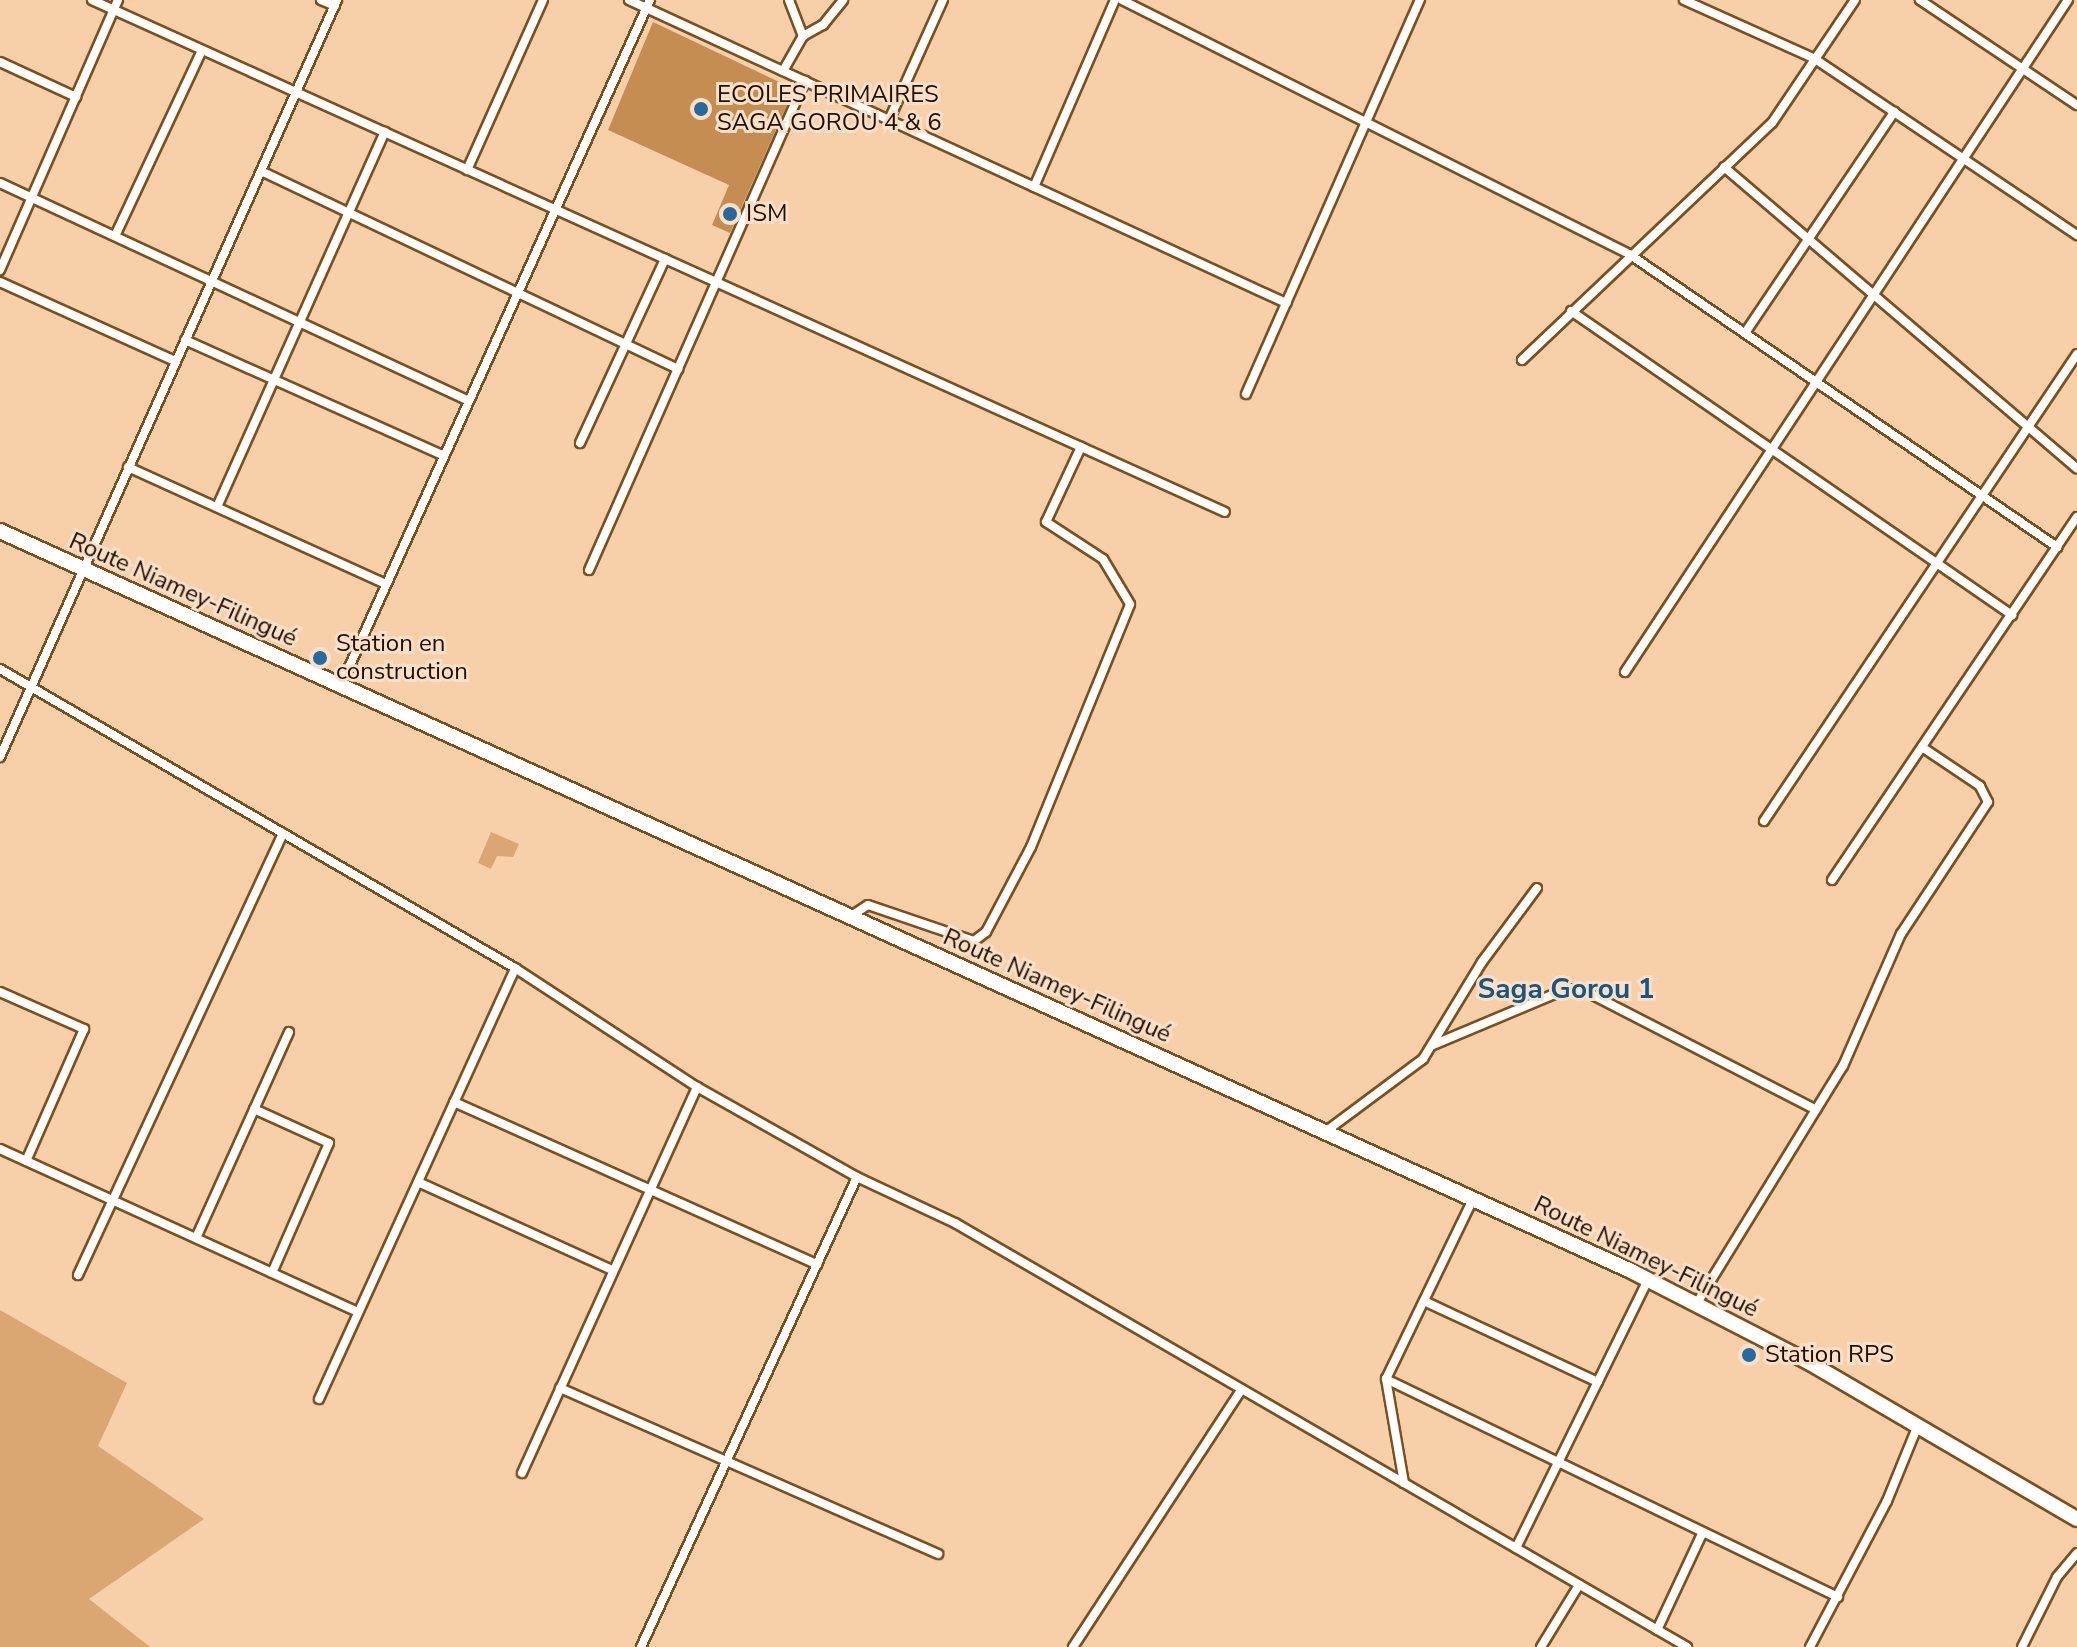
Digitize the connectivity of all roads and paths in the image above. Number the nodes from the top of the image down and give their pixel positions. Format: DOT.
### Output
graph roads {
  1 [pos="92,0"];
  2 [pos="118,0"];
  3 [pos="321,0"];
  4 [pos="543,0"];
  5 [pos="629,0"];
  6 [pos="789,0"];
  7 [pos="843,0"];
  8 [pos="943,0"];
  9 [pos="1115,0"];
  10 [pos="1122,0"];
  11 [pos="1420,0"];
  12 [pos="1684,0"];
  13 [pos="1855,0"];
  14 [pos="1920,0"];
  15 [pos="2068,0"];
  16 [pos="336,3"];
  17 [pos="648,4"];
  18 [pos="114,10"];
  19 [pos="803,36"];
  20 [pos="202,50"];
  21 [pos="1815,59"];
  22 [pos="0,62"];
  23 [pos="2023,69"];
  24 [pos="783,71"];
  25 [pos="805,81"];
  26 [pos="296,92"];
  27 [pos="76,97"];
  28 [pos="2077,105"];
  29 [pos="1894,112"];
  30 [pos="889,120"];
  31 [pos="1366,122"];
  32 [pos="385,132"];
  33 [pos="1963,159"];
  34 [pos="1724,167"];
  35 [pos="467,170"];
  36 [pos="261,171"];
  37 [pos="0,183"];
  38 [pos="1034,187"];
  39 [pos="32,197"];
  40 [pos="556,210"];
  41 [pos="349,213"];
  42 [pos="2077,235"];
  43 [pos="115,236"];
  44 [pos="1808,239"];
  45 [pos="1629,254"];
  46 [pos="665,259"];
  47 [pos="0,270"];
  48 [pos="211,281"];
  49 [pos="0,282"];
  50 [pos="716,282"];
  51 [pos="518,293"];
  52 [pos="1874,295"];
  53 [pos="1286,303"];
  54 [pos="1571,311"];
  55 [pos="300,322"];
  56 [pos="1745,333"];
  57 [pos="185,340"];
  58 [pos="626,344"];
  59 [pos="2077,354"];
  60 [pos="1522,360"];
  61 [pos="175,361"];
  62 [pos="678,369"];
  63 [pos="274,380"];
  64 [pos="1816,382"];
  65 [pos="1246,394"];
  66 [pos="469,401"];
  67 [pos="2028,426"];
  68 [pos="580,443"];
  69 [pos="1081,447"];
  70 [pos="1772,450"];
  71 [pos="444,456"];
  72 [pos="128,467"];
  73 [pos="2077,468"];
  74 [pos="1982,496"];
  75 [pos="217,507"];
  76 [pos="1225,512"];
  77 [pos="2077,517"];
  78 [pos="0,531"];
  79 [pos="2057,547"];
  80 [pos="1937,563"];
  81 [pos="82,569"];
  82 [pos="589,570"];
  83 [pos="386,584"];
  84 [pos="2012,615"];
  85 [pos="0,669"];
  86 [pos="1625,672"];
  87 [pos="341,685"];
  88 [pos="32,687"];
  89 [pos="1922,747"];
  90 [pos="0,757"];
  91 [pos="1764,821"];
  92 [pos="283,833"];
  93 [pos="1832,880"];
  94 [pos="1537,888"];
  95 [pos="851,916"];
  96 [pos="515,968"];
  97 [pos="0,992"];
  98 [pos="289,1032"];
  99 [pos="1433,1045"];
  100 [pos="697,1087"];
  101 [pos="454,1102"];
  102 [pos="254,1109"];
  103 [pos="1816,1110"];
  104 [pos="1325,1132"];
  105 [pos="0,1149"];
  106 [pos="26,1161"];
  107 [pos="857,1177"];
  108 [pos="418,1182"];
  109 [pos="647,1190"];
  110 [pos="1473,1199"];
  111 [pos="112,1200"];
  112 [pos="196,1238"];
  113 [pos="817,1264"];
  114 [pos="610,1269"];
  115 [pos="272,1273"];
  116 [pos="78,1275"];
  117 [pos="1648,1280"];
  118 [pos="1424,1301"];
  119 [pos="1697,1303"];
  120 [pos="358,1312"];
  121 [pos="1386,1379"];
  122 [pos="1598,1382"];
  123 [pos="560,1388"];
  124 [pos="1242,1389"];
  125 [pos="319,1399"];
  126 [pos="1919,1425"];
  127 [pos="1561,1458"];
  128 [pos="727,1462"];
  129 [pos="522,1473"];
  130 [pos="1404,1483"];
  131 [pos="2077,1519"];
  132 [pos="1702,1534"];
  133 [pos="1516,1548"];
  134 [pos="2077,1553"];
  135 [pos="938,1554"];
  136 [pos="1579,1585"];
  137 [pos="1838,1597"];
  138 [pos="1657,1630"];
  139 [pos="641,1647"];
  140 [pos="1073,1647"];
  141 [pos="1541,1647"];
  142 [pos="1687,1647"];
  143 [pos="1810,1647"];
  144 [pos="2022,1647"];
  1 -- 18 [label="street"];
  2 -- 18 [label="street"];
  3 -- 16 [label="street"];
  4 -- 35 [label="street"];
  5 -- 17 [label="street"];
  6 -- 19 [label="street"];
  7 -- 19 [label="street"];
  8 -- 30 [label="street"];
  9 -- 38 [label="street"];
  10 -- 31 [label="street"];
  11 -- 31 [label="street"];
  12 -- 21 [label="street"];
  13 -- 21 [label="street"];
  14 -- 23 [label="street"];
  15 -- 23 [label="street"];
  16 -- 26 [label="street"];
  17 -- 24 [label="street"];
  17 -- 40 [label="street"];
  18 -- 20 [label="street"];
  18 -- 27 [label="street"];
  19 -- 24 [label="street"];
  20 -- 26 [label="street"];
  20 -- 43 [label="street"];
  21 -- 29 [label="street"];
  21 -- 34 [label="street"];
  22 -- 27 [label="street"];
  23 -- 28 [label="street"];
  23 -- 33 [label="street"];
  24 -- 25 [label="street"];
  25 -- 30 [label="street"];
  25 -- 50 [label="street"];
  26 -- 32 [label="street"];
  26 -- 36 [label="street"];
  27 -- 39 [label="street"];
  29 -- 33 [label="street"];
  29 -- 44 [label="street"];
  30 -- 38 [label="street"];
  31 -- 45 [label="street"];
  31 -- 53 [label="street"];
  32 -- 35 [label="street"];
  32 -- 41 [label="street"];
  33 -- 42 [label="street"];
  33 -- 52 [label="street"];
  34 -- 44 [label="street"];
  34 -- 45 [label="street"];
  35 -- 40 [label="street"];
  36 -- 41 [label="street"];
  36 -- 48 [label="street"];
  37 -- 39 [label="street"];
  38 -- 53 [label="street"];
  39 -- 43 [label="street"];
  39 -- 47 [label="street"];
  40 -- 46 [label="street"];
  40 -- 51 [label="street"];
  41 -- 51 [label="street"];
  41 -- 55 [label="street"];
  43 -- 48 [label="street"];
  44 -- 52 [label="street"];
  44 -- 56 [label="street"];
  45 -- 54 [label="street"];
  45 -- 56 [label="street"];
  46 -- 50 [label="street"];
  46 -- 58 [label="street"];
  48 -- 55 [label="street"];
  48 -- 57 [label="street"];
  49 -- 61 [label="street"];
  50 -- 62 [label="street"];
  50 -- 69 [label="street"];
  51 -- 58 [label="street"];
  51 -- 66 [label="street"];
  52 -- 64 [label="street"];
  52 -- 67 [label="street"];
  53 -- 65 [label="street"];
  54 -- 60 [label="street"];
  54 -- 70 [label="street"];
  55 -- 63 [label="street"];
  55 -- 66 [label="street"];
  56 -- 64 [label="street"];
  57 -- 61 [label="street"];
  57 -- 63 [label="street"];
  58 -- 62 [label="street"];
  58 -- 68 [label="street"];
  59 -- 67 [label="street"];
  61 -- 72 [label="street"];
  62 -- 82 [label="street"];
  63 -- 71 [label="street"];
  63 -- 75 [label="street"];
  64 -- 70 [label="street"];
  64 -- 74 [label="street"];
  66 -- 71 [label="street"];
  67 -- 73 [label="street"];
  67 -- 74 [label="street"];
  69 -- 76 [label="street"];
  69 -- 95 [label="street"];
  70 -- 80 [label="street"];
  70 -- 86 [label="street"];
  71 -- 83 [label="street"];
  72 -- 75 [label="street"];
  72 -- 81 [label="street"];
  74 -- 79 [label="street"];
  74 -- 80 [label="street"];
  75 -- 83 [label="street"];
  77 -- 79 [label="street"];
  78 -- 81 [label="main road, Route Niamey-Filingué"];
  79 -- 84 [label="street"];
  80 -- 84 [label="street"];
  80 -- 91 [label="street"];
  81 -- 87 [label="main road, Route Niamey-Filingué"];
  81 -- 88 [label="street"];
  83 -- 87 [label="street"];
  84 -- 89 [label="street"];
  85 -- 88 [label="street"];
  87 -- 95 [label="main road, Route Niamey-Filingué"];
  88 -- 90 [label="street"];
  88 -- 92 [label="street"];
  89 -- 93 [label="street"];
  89 -- 103 [label="street"];
  92 -- 96 [label="street"];
  92 -- 111 [label="street"];
  94 -- 99 [label="street"];
  95 -- 104 [label="main road, Route Niamey-Filingué"];
  96 -- 100 [label="street"];
  96 -- 101 [label="street"];
  97 -- 106 [label="street"];
  98 -- 102 [label="street"];
  99 -- 103 [label="street"];
  99 -- 104 [label="street"];
  100 -- 107 [label="street"];
  100 -- 109 [label="street"];
  101 -- 108 [label="street"];
  101 -- 109 [label="street"];
  102 -- 112 [label="street"];
  102 -- 115 [label="street"];
  103 -- 119 [label="street"];
  104 -- 110 [label="main road, Route Niamey-Filingué"];
  105 -- 106 [label="street"];
  106 -- 111 [label="street"];
  107 -- 113 [label="street"];
  107 -- 124 [label="street"];
  108 -- 114 [label="street"];
  108 -- 120 [label="street"];
  109 -- 113 [label="street"];
  109 -- 114 [label="street"];
  110 -- 117 [label="main road, Route Niamey-Filingué"];
  110 -- 118 [label="street"];
  111 -- 112 [label="street"];
  111 -- 116 [label="street"];
  112 -- 115 [label="street"];
  113 -- 128 [label="street"];
  114 -- 123 [label="street"];
  115 -- 120 [label="street"];
  117 -- 119 [label="main road, Route Niamey-Filingué"];
  117 -- 122 [label="street"];
  118 -- 121 [label="street"];
  118 -- 122 [label="street"];
  119 -- 126 [label="main road, Route Niamey-Filingué"];
  120 -- 125 [label="street"];
  121 -- 127 [label="street"];
  121 -- 130 [label="street"];
  122 -- 127 [label="street"];
  123 -- 128 [label="street"];
  123 -- 129 [label="street"];
  124 -- 130 [label="street"];
  124 -- 140 [label="street"];
  126 -- 131 [label="main road, Route Niamey-Filingué"];
  126 -- 137 [label="street"];
  127 -- 132 [label="street"];
  127 -- 133 [label="street"];
  128 -- 135 [label="street"];
  128 -- 139 [label="street"];
  130 -- 133 [label="street"];
  132 -- 137 [label="street"];
  132 -- 138 [label="street"];
  133 -- 136 [label="street"];
  134 -- 144 [label="street"];
  136 -- 138 [label="street"];
  136 -- 141 [label="street"];
  137 -- 143 [label="street"];
  138 -- 142 [label="street"];
}
